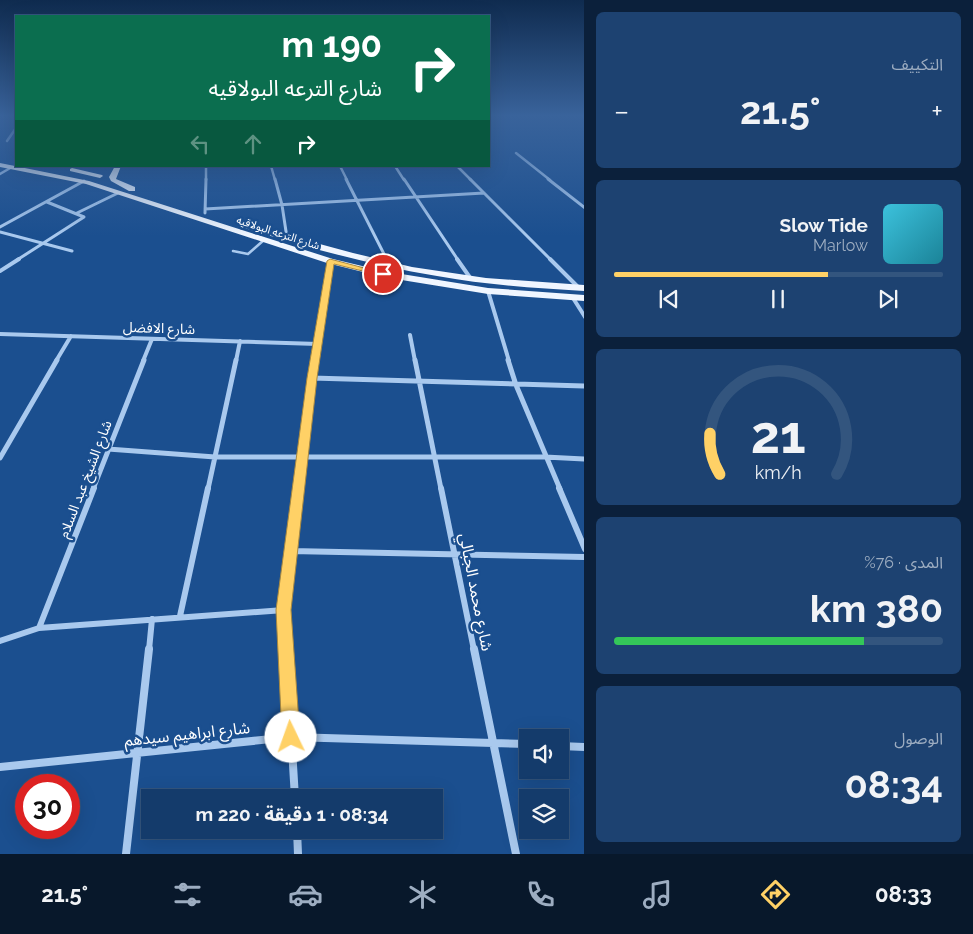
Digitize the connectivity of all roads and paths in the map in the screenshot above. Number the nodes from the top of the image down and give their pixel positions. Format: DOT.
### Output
graph roads {
  1 [pos="520,156"];
  2 [pos="8,158"];
  3 [pos="14,164"];
  4 [pos="0,165"];
  5 [pos="26,167"];
  6 [pos="115,167"];
  7 [pos="117,167"];
  8 [pos="206,167"];
  9 [pos="271,167"];
  10 [pos="340,167"];
  11 [pos="396,167"];
  12 [pos="458,167"];
  13 [pos="66,169"];
  14 [pos="0,174"];
  15 [pos="100,176"];
  16 [pos="84,181"];
  17 [pos="93,184"];
  18 [pos="118,193"];
  19 [pos="484,193"];
  20 [pos="416,197"];
  21 [pos="357,200"];
  22 [pos="47,202"];
  23 [pos="282,205"];
  24 [pos="584,208"];
  25 [pos="205,211"];
  26 [pos="77,213"];
  27 [pos="216,217"];
  28 [pos="208,222"];
  29 [pos="0,227"];
  30 [pos="0,232"];
  31 [pos="287,238"];
  32 [pos="264,240"];
  33 [pos="44,244"];
  34 [pos="72,251"];
  35 [pos="233,251"];
  36 [pos="330,261"];
  37 [pos="389,264"];
  38 [pos="0,271"];
  39 [pos="471,279"];
  40 [pos="582,288"];
  41 [pos="488,291"];
  42 [pos="573,298"];
  43 [pos="584,298"];
  44 [pos="584,317"];
  45 [pos="0,334"];
  46 [pos="410,335"];
  47 [pos="71,336"];
  48 [pos="152,339"];
  49 [pos="240,341"];
  50 [pos="318,344"];
  51 [pos="312,378"];
  52 [pos="420,382"];
  53 [pos="516,385"];
  54 [pos="584,386"];
  55 [pos="108,449"];
  56 [pos="2,452"];
  57 [pos="215,457"];
  58 [pos="435,457"];
  59 [pos="545,457"];
  60 [pos="0,458"];
  61 [pos="302,458"];
  62 [pos="584,459"];
  63 [pos="584,549"];
  64 [pos="291,550"];
  65 [pos="455,555"];
  66 [pos="584,557"];
  67 [pos="284,610"];
  68 [pos="180,616"];
  69 [pos="152,619"];
  70 [pos="39,628"];
  71 [pos="0,641"];
  72 [pos="291,737"];
  73 [pos="493,743"];
  74 [pos="519,744"];
  75 [pos="569,746"];
  76 [pos="584,746"];
  77 [pos="137,752"];
  78 [pos="0,767"];
  79 [pos="294,789"];
  80 [pos="297,839"];
  81 [pos="126,854"];
  82 [pos="298,854"];
  83 [pos="516,854"];
  1 -- 24 [label="street"];
  2 -- 3 [label="main road, شارع الترعه البولاقيه"];
  3 -- 4 [label="main road, شارع الترعه البولاقيه"];
  3 -- 14 [label="street"];
  5 -- 16 [label="main road, شارع الترعه البولاقيه"];
  6 -- 15 [label="main road"];
  7 -- 25 [label="main road, شارع الترعه البولاقيه"];
  8 -- 25 [label="street"];
  9 -- 23 [label="street"];
  10 -- 21 [label="street"];
  11 -- 20 [label="street"];
  12 -- 19 [label="street"];
  13 -- 15 [label="main road"];
  15 -- 17 [label="main road"];
  16 -- 17 [label="main road, شارع الترعه البولاقيه"];
  16 -- 22 [label="street"];
  17 -- 18 [label="main road, شارع الترعه البولاقيه"];
  18 -- 26 [label="street"];
  18 -- 28 [label="main road, شارع الترعه البولاقيه"];
  19 -- 20 [label="street"];
  19 -- 40 [label="street"];
  20 -- 21 [label="street"];
  20 -- 39 [label="street"];
  21 -- 23 [label="street"];
  21 -- 37 [label="street"];
  22 -- 26 [label="street"];
  22 -- 29 [label="street"];
  23 -- 25 [label="street"];
  23 -- 31 [label="street"];
  25 -- 27 [label="main road, شارع الترعه البولاقيه"];
  26 -- 33 [label="street"];
  27 -- 28 [label="main road"];
  27 -- 31 [label="main road, شارع الترعه البولاقيه"];
  28 -- 32 [label="main road, شارع الترعه البولاقيه"];
  30 -- 33 [label="street"];
  31 -- 37 [label="main road, شارع الترعه البولاقيه"];
  32 -- 35 [label="lane"];
  32 -- 36 [label="main road, شارع الترعه البولاقيه"];
  33 -- 34 [label="street"];
  33 -- 38 [label="street"];
  36 -- 41 [label="main road, شارع الترعه البولاقيه"];
  36 -- 50 [label="street"];
  37 -- 39 [label="main road, شارع الترعه البولاقيه"];
  39 -- 40 [label="main road, شارع الترعه البولاقيه"];
  41 -- 42 [label="main road, شارع الترعه البولاقيه"];
  41 -- 53 [label="street"];
  42 -- 43 [label="main road, شارع الترعه البولاقيه"];
  42 -- 44 [label="street"];
  45 -- 47 [label="street, شارع الافضل"];
  46 -- 52 [label="street, شارع محمد الجبالي"];
  47 -- 48 [label="street, شارع الافضل"];
  47 -- 56 [label="street"];
  48 -- 49 [label="street, شارع الافضل"];
  48 -- 55 [label="street, شارع الشيخ عبد السلام"];
  49 -- 50 [label="street, شارع الافضل"];
  49 -- 57 [label="street"];
  50 -- 51 [label="street"];
  51 -- 52 [label="street"];
  51 -- 61 [label="street"];
  52 -- 53 [label="street"];
  52 -- 58 [label="street, شارع محمد الجبالي"];
  53 -- 54 [label="street"];
  53 -- 59 [label="street"];
  55 -- 57 [label="street"];
  55 -- 70 [label="street, شارع الشيخ عبد السلام"];
  56 -- 60 [label="street"];
  57 -- 61 [label="street"];
  57 -- 68 [label="street"];
  58 -- 59 [label="street"];
  58 -- 61 [label="street"];
  58 -- 65 [label="street, شارع محمد الجبالي"];
  59 -- 62 [label="street"];
  59 -- 63 [label="street"];
  61 -- 64 [label="street"];
  64 -- 65 [label="street"];
  64 -- 67 [label="street"];
  65 -- 66 [label="street"];
  65 -- 73 [label="street, شارع محمد الجبالي"];
  67 -- 68 [label="street"];
  67 -- 72 [label="street"];
  68 -- 69 [label="street"];
  69 -- 70 [label="street"];
  69 -- 77 [label="street"];
  70 -- 71 [label="street"];
  72 -- 73 [label="street, شارع ابراهيم سيدهم"];
  72 -- 77 [label="street, شارع ابراهيم سيدهم"];
  72 -- 79 [label="street"];
  73 -- 74 [label="street, شارع ابراهيم سيدهم"];
  73 -- 83 [label="street, شارع محمد الجبالي"];
  75 -- 76 [label="street"];
  77 -- 78 [label="street, شارع ابراهيم سيدهم"];
  77 -- 81 [label="street"];
  80 -- 82 [label="street"];
}
